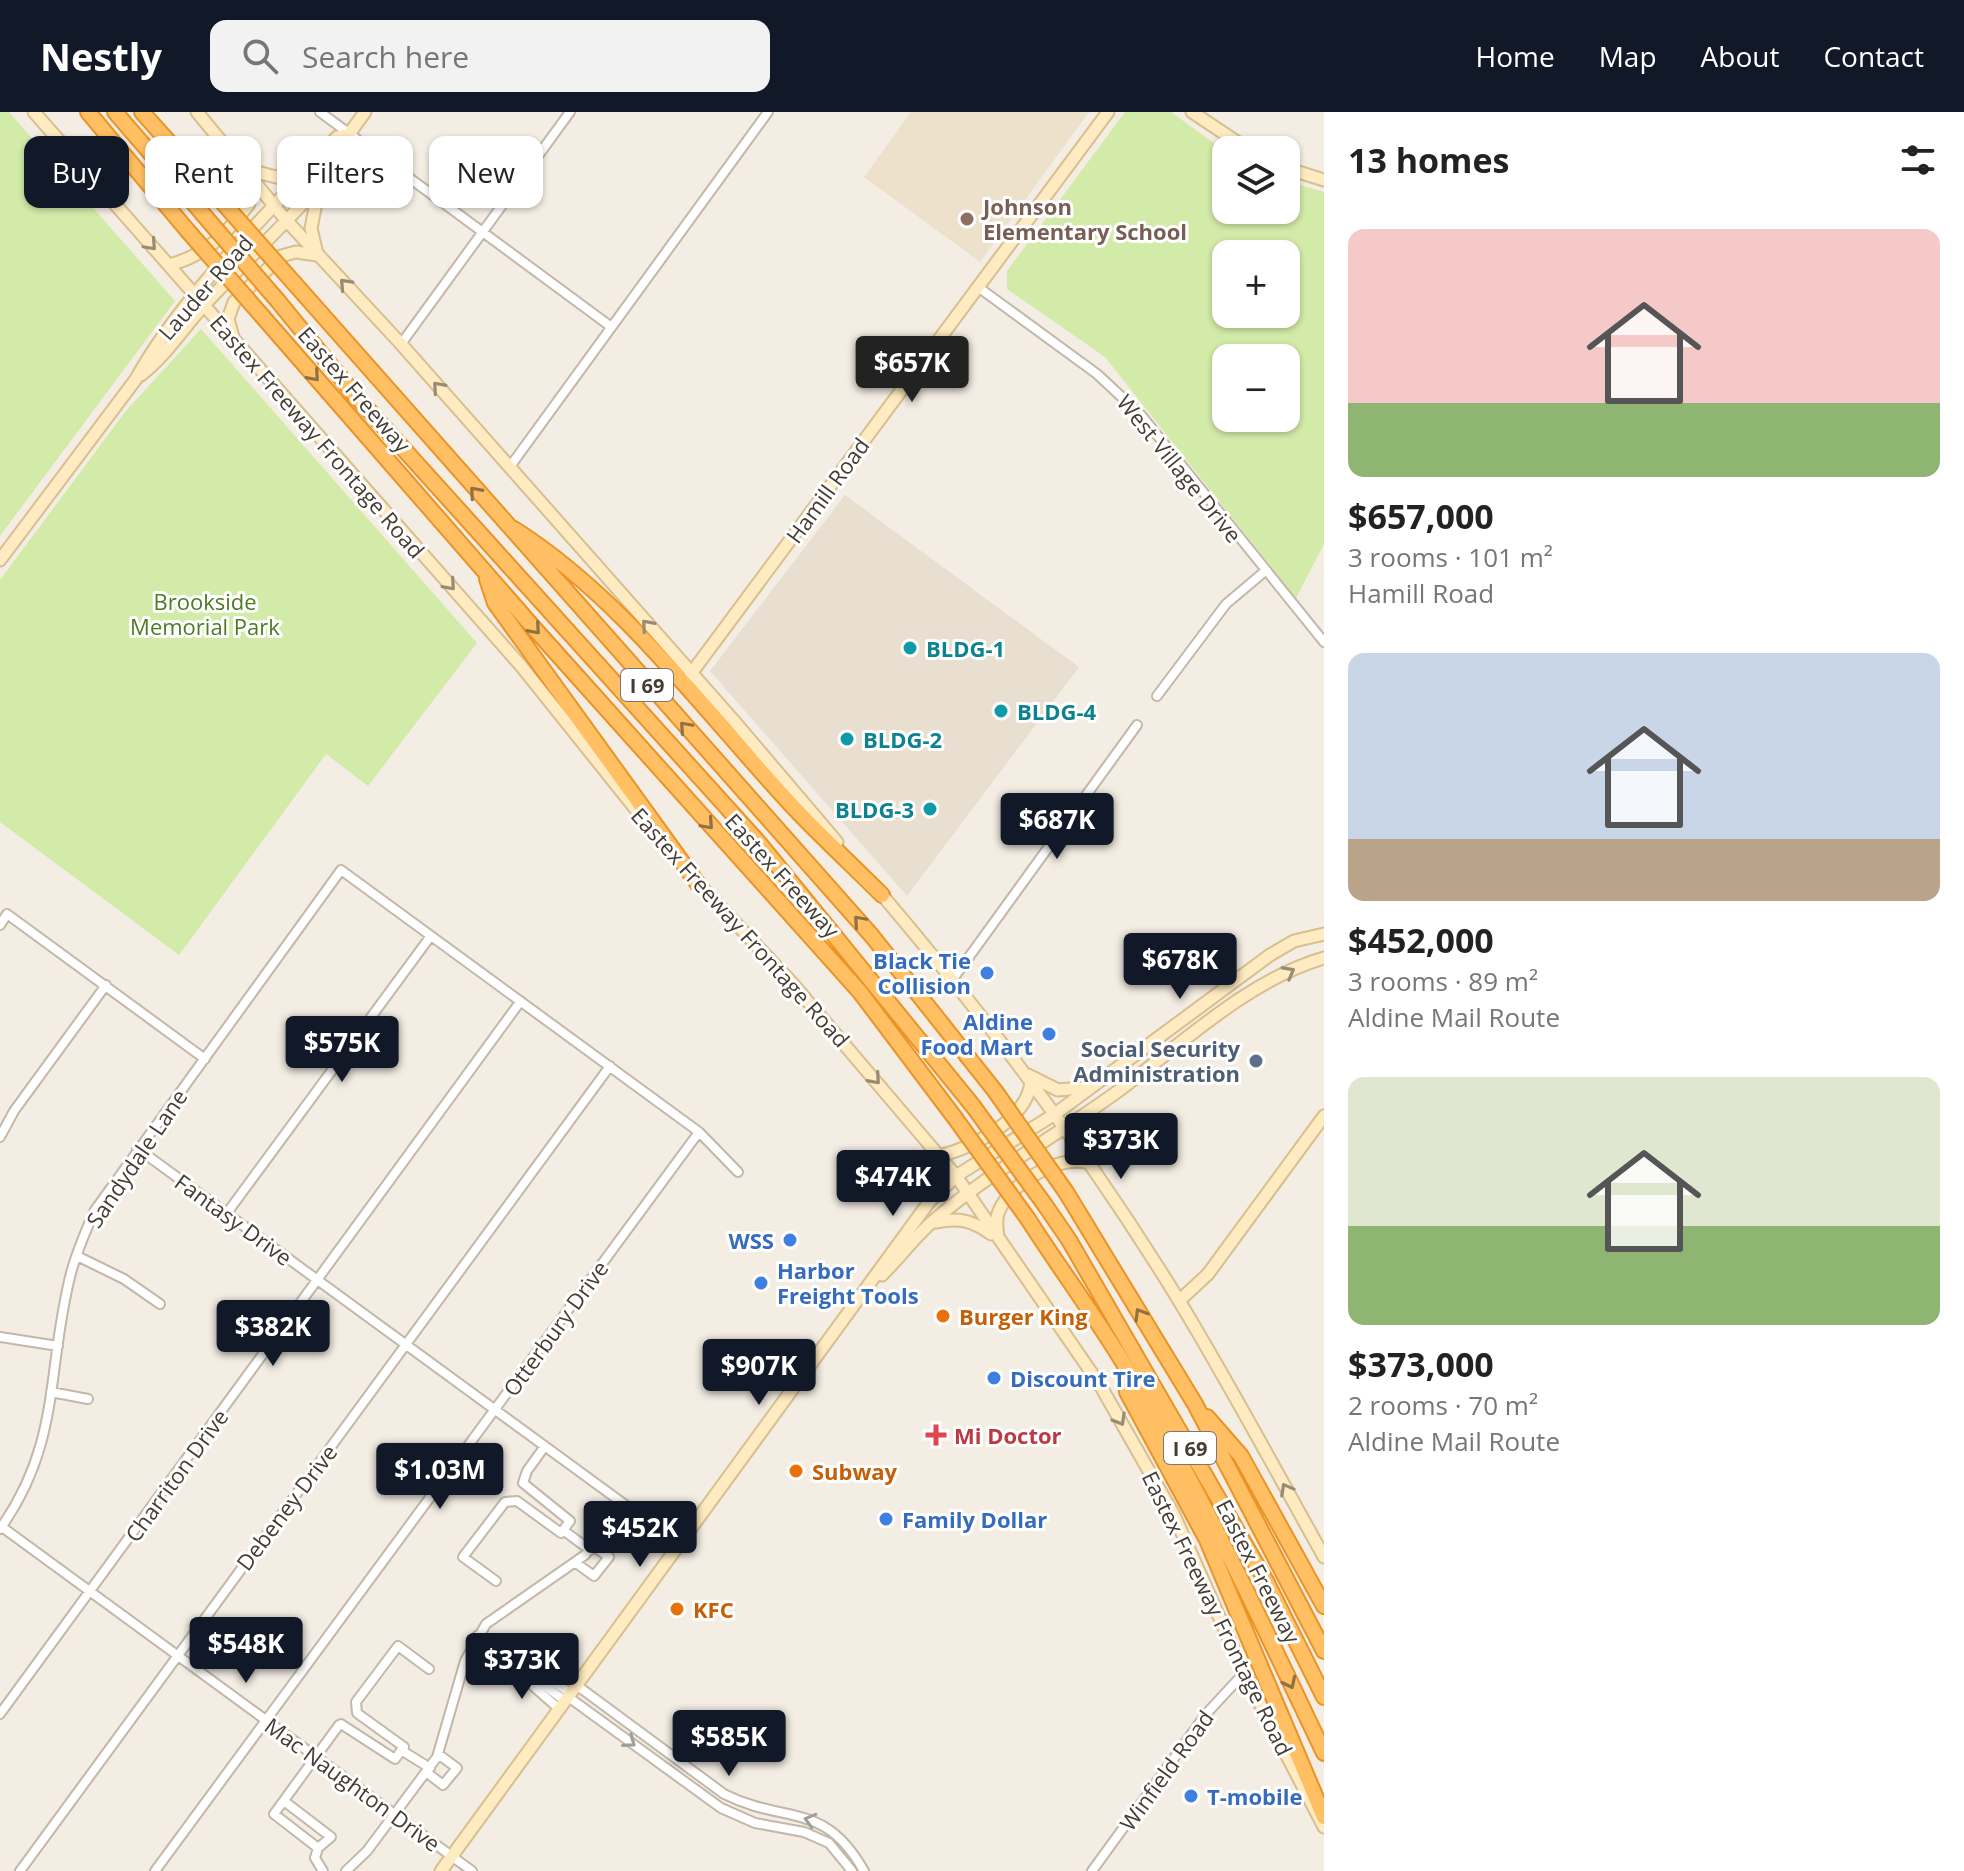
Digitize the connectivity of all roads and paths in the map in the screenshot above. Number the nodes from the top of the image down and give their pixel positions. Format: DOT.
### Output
graph roads {
  1 [pos="34,112"];
  2 [pos="88,112"];
  3 [pos="115,112"];
  4 [pos="142,112"];
  5 [pos="197,112"];
  6 [pos="320,112"];
  7 [pos="365,112"];
  8 [pos="570,112"];
  9 [pos="768,112"];
  10 [pos="1108,112"];
  11 [pos="1192,112"];
  12 [pos="349,134"];
  13 [pos="218,136"];
  14 [pos="341,136"];
  15 [pos="1228,136"];
  16 [pos="1300,172"];
  17 [pos="1324,180"];
  18 [pos="261,188"];
  19 [pos="276,207"];
  20 [pos="246,208"];
  21 [pos="299,208"];
  22 [pos="313,208"];
  23 [pos="286,220"];
  24 [pos="482,232"];
  25 [pos="317,255"];
  26 [pos="169,265"];
  27 [pos="978,287"];
  28 [pos="195,296"];
  29 [pos="204,306"];
  30 [pos="610,326"];
  31 [pos="233,339"];
  32 [pos="401,344"];
  33 [pos="136,379"];
  34 [pos="509,468"];
  35 [pos="500,520"];
  36 [pos="0,560"];
  37 [pos="484,571"];
  38 [pos="1264,572"];
  39 [pos="1324,642"];
  40 [pos="690,675"];
  41 [pos="1157,696"];
  42 [pos="1137,725"];
  43 [pos="698,884"];
  44 [pos="882,895"];
  45 [pos="0,925"];
  46 [pos="1324,934"];
  47 [pos="430,937"];
  48 [pos="1324,958"];
  49 [pos="953,979"];
  50 [pos="106,985"];
  51 [pos="1224,990"];
  52 [pos="520,1002"];
  53 [pos="1235,1005"];
  54 [pos="205,1059"];
  55 [pos="1126,1061"];
  56 [pos="610,1066"];
  57 [pos="1137,1077"];
  58 [pos="1028,1078"];
  59 [pos="1092,1087"];
  60 [pos="1055,1114"];
  61 [pos="1324,1116"];
  62 [pos="1066,1130"];
  63 [pos="699,1132"];
  64 [pos="0,1137"];
  65 [pos="137,1148"];
  66 [pos="938,1156"];
  67 [pos="1085,1162"];
  68 [pos="738,1172"];
  69 [pos="956,1176"];
  70 [pos="969,1195"];
  71 [pos="227,1213"];
  72 [pos="932,1223"];
  73 [pos="998,1239"];
  74 [pos="77,1256"];
  75 [pos="317,1280"];
  76 [pos="867,1289"];
  77 [pos="1179,1301"];
  78 [pos="160,1304"];
  79 [pos="0,1337"];
  80 [pos="406,1345"];
  81 [pos="58,1346"];
  82 [pos="1125,1365"];
  83 [pos="51,1392"];
  84 [pos="88,1399"];
  85 [pos="1195,1404"];
  86 [pos="495,1411"];
  87 [pos="545,1446"];
  88 [pos="526,1489"];
  89 [pos="517,1501"];
  90 [pos="624,1504"];
  91 [pos="1,1528"];
  92 [pos="563,1530"];
  93 [pos="680,1545"];
  94 [pos="591,1548"];
  95 [pos="1324,1557"];
  96 [pos="576,1563"];
  97 [pos="496,1581"];
  98 [pos="91,1592"];
  99 [pos="1324,1606"];
  100 [pos="477,1636"];
  101 [pos="1324,1651"];
  102 [pos="177,1655"];
  103 [pos="429,1669"];
  104 [pos="1244,1673"];
  105 [pos="537,1680"];
  106 [pos="567,1696"];
  107 [pos="1324,1697"];
  108 [pos="357,1713"];
  109 [pos="0,1714"];
  110 [pos="265,1719"];
  111 [pos="348,1725"];
  112 [pos="401,1750"];
  113 [pos="1324,1753"];
  114 [pos="438,1754"];
  115 [pos="316,1756"];
  116 [pos="428,1770"];
  117 [pos="724,1794"];
  118 [pos="284,1801"];
  119 [pos="717,1805"];
  120 [pos="395,1814"];
  121 [pos="1324,1817"];
  122 [pos="1324,1827"];
  123 [pos="837,1832"];
  124 [pos="829,1843"];
  125 [pos="318,1848"];
  126 [pos="452,1856"];
  127 [pos="20,1871"];
  128 [pos="155,1871"];
  129 [pos="323,1871"];
  130 [pos="346,1871"];
  131 [pos="441,1871"];
  132 [pos="472,1871"];
  133 [pos="852,1871"];
  134 [pos="864,1871"];
  135 [pos="1092,1871"];
  1 -- 26 [label="main road, Eastex Freeway Frontage Road, one-way"];
  2 -- 37 [label="highway, Eastex Freeway / I 69, one-way, bridge"];
  3 -- 107 [label="highway, I 69, bridge"];
  35 -- 4 [label="highway, Eastex Freeway / I 69, one-way, bridge"];
  5 -- 13 [label="main road"];
  6 -- 12 [label="street"];
  7 -- 12 [label="main road, Lauder Road"];
  8 -- 24 [label="street"];
  9 -- 30 [label="street"];
  10 -- 27 [label="main road, Hamill Road"];
  11 -- 15 [label="main road"];
  12 -- 14 [label="main road, Lauder Road"];
  12 -- 24 [label="street"];
  16 -- 17 [label="main road"];
  18 -- 19 [label="main road"];
  19 -- 23 [label="main road"];
  19 -- 28 [label="main road, Lauder Road"];
  20 -- 26 [label="main road"];
  21 -- 23 [label="main road, Lauder Road"];
  22 -- 25 [label="main road"];
  23 -- 25 [label="main road"];
  23 -- 29 [label="main road, Lauder Road"];
  24 -- 30 [label="street"];
  24 -- 32 [label="street"];
  25 -- 31 [label="main road"];
  32 -- 25 [label="main road, one-way"];
  26 -- 28 [label="main road, Eastex Freeway Frontage Road"];
  27 -- 38 [label="street, West Village Drive"];
  27 -- 40 [label="main road, Hamill Road"];
  28 -- 29 [label="main road, Eastex Freeway Frontage Road"];
  28 -- 33 [label="main road, Lauder Road"];
  29 -- 31 [label="main road, Eastex Freeway Frontage Road"];
  29 -- 33 [label="main road, Lauder Road"];
  30 -- 34 [label="street"];
  31 -- 43 [label="main road, Eastex Freeway Frontage Road, one-way"];
  34 -- 32 [label="main road, one-way"];
  33 -- 36 [label="main road, Lauder Road"];
  40 -- 34 [label="main road, one-way"];
  35 -- 44 [label="highway"];
  85 -- 35 [label="highway, Eastex Freeway / I 69, one-way, bridge"];
  37 -- 43 [label="highway"];
  37 -- 82 [label="highway, Eastex Freeway / I 69, one-way, bridge"];
  38 -- 39 [label="street, West Village Drive"];
  38 -- 41 [label="street"];
  40 -- 44 [label="main road"];
  42 -- 49 [label="street"];
  43 -- 66 [label="main road, Eastex Freeway Frontage Road, one-way"];
  44 -- 49 [label="main road"];
  45 -- 50 [label="street"];
  46 -- 51 [label="main road"];
  47 -- 52 [label="street"];
  47 -- 54 [label="street, Sandydale Lane"];
  47 -- 71 [label="street"];
  53 -- 48 [label="main road, one-way"];
  49 -- 58 [label="main road"];
  50 -- 54 [label="street"];
  50 -- 64 [label="street"];
  51 -- 53 [label="main road"];
  51 -- 55 [label="main road"];
  52 -- 56 [label="street"];
  52 -- 75 [label="street, Charriton Drive"];
  53 -- 57 [label="main road"];
  54 -- 65 [label="street, Sandydale Lane"];
  55 -- 57 [label="main road"];
  55 -- 59 [label="main road"];
  56 -- 63 [label="street"];
  56 -- 80 [label="street, Debeney Drive"];
  57 -- 62 [label="main road"];
  58 -- 59 [label="main road"];
  58 -- 60 [label="main road"];
  58 -- 66 [label="main road"];
  59 -- 60 [label="main road"];
  60 -- 62 [label="main road"];
  60 -- 69 [label="main road"];
  61 -- 77 [label="main road"];
  62 -- 67 [label="main road"];
  62 -- 70 [label="main road"];
  63 -- 68 [label="street"];
  63 -- 86 [label="street, Otterbury Drive"];
  65 -- 71 [label="street, Fantasy Drive"];
  65 -- 74 [label="street, Sandydale Lane"];
  66 -- 69 [label="main road, Eastex Freeway Frontage Road"];
  67 -- 73 [label="main road"];
  67 -- 77 [label="main road"];
  69 -- 70 [label="main road, Eastex Freeway Frontage Road"];
  69 -- 76 [label="main road"];
  70 -- 72 [label="main road"];
  70 -- 73 [label="main road, Eastex Freeway Frontage Road"];
  71 -- 75 [label="street, Fantasy Drive"];
  72 -- 73 [label="main road"];
  72 -- 76 [label="main road"];
  73 -- 104 [label="main road, Eastex Freeway Frontage Road, one-way"];
  74 -- 78 [label="street"];
  74 -- 81 [label="street, Sandydale Lane"];
  75 -- 80 [label="street, Fantasy Drive"];
  75 -- 98 [label="street, Charriton Drive"];
  76 -- 93 [label="main road"];
  95 -- 77 [label="main road, one-way"];
  79 -- 81 [label="street"];
  80 -- 86 [label="street, Fantasy Drive"];
  80 -- 102 [label="street, Debeney Drive"];
  81 -- 83 [label="street, Sandydale Lane"];
  82 -- 113 [label="highway, Eastex Freeway / I 69, one-way"];
  82 -- 121 [label="highway"];
  83 -- 84 [label="street"];
  83 -- 91 [label="street, Sandydale Lane"];
  85 -- 99 [label="highway"];
  85 -- 101 [label="highway, Eastex Freeway / I 69"];
  86 -- 87 [label="street, Fantasy Drive"];
  86 -- 110 [label="street, Otterbury Drive"];
  87 -- 88 [label="street"];
  87 -- 90 [label="street, Fantasy Drive"];
  88 -- 89 [label="street"];
  88 -- 92 [label="street"];
  89 -- 92 [label="street"];
  89 -- 97 [label="street"];
  90 -- 93 [label="street, Fantasy Drive"];
  90 -- 94 [label="street"];
  91 -- 98 [label="street, Mac Naughton Drive"];
  92 -- 94 [label="street"];
  93 -- 106 [label="main road"];
  94 -- 96 [label="street"];
  94 -- 96 [label="street"];
  96 -- 100 [label="street"];
  98 -- 102 [label="street, Mac Naughton Drive"];
  98 -- 109 [label="street, Charriton Drive"];
  100 -- 105 [label="street"];
  100 -- 114 [label="street"];
  102 -- 110 [label="street, Mac Naughton Drive"];
  102 -- 127 [label="street, Debeney Drive"];
  103 -- 108 [label="street"];
  104 -- 122 [label="main road, Eastex Freeway Frontage Road"];
  104 -- 135 [label="street, Winfield Road"];
  105 -- 106 [label="street"];
  105 -- 106 [label="street"];
  106 -- 117 [label="street"];
  106 -- 119 [label="street, one-way"];
  106 -- 126 [label="main road"];
  108 -- 111 [label="street"];
  108 -- 112 [label="street"];
  110 -- 115 [label="street, Mac Naughton Drive"];
  110 -- 128 [label="street, Otterbury Drive"];
  111 -- 112 [label="street"];
  111 -- 115 [label="street"];
  112 -- 116 [label="street"];
  114 -- 116 [label="street"];
  114 -- 116 [label="street"];
  115 -- 118 [label="street"];
  115 -- 120 [label="street, Mac Naughton Drive"];
  116 -- 120 [label="street"];
  117 -- 119 [label="street"];
  123 -- 117 [label="street, one-way"];
  118 -- 125 [label="street"];
  118 -- 125 [label="street"];
  119 -- 124 [label="street"];
  120 -- 126 [label="street, Mac Naughton Drive"];
  120 -- 130 [label="street"];
  123 -- 124 [label="street"];
  123 -- 134 [label="street"];
  124 -- 133 [label="street"];
  125 -- 129 [label="street"];
  126 -- 131 [label="main road"];
  126 -- 132 [label="street, Mac Naughton Drive"];
}
